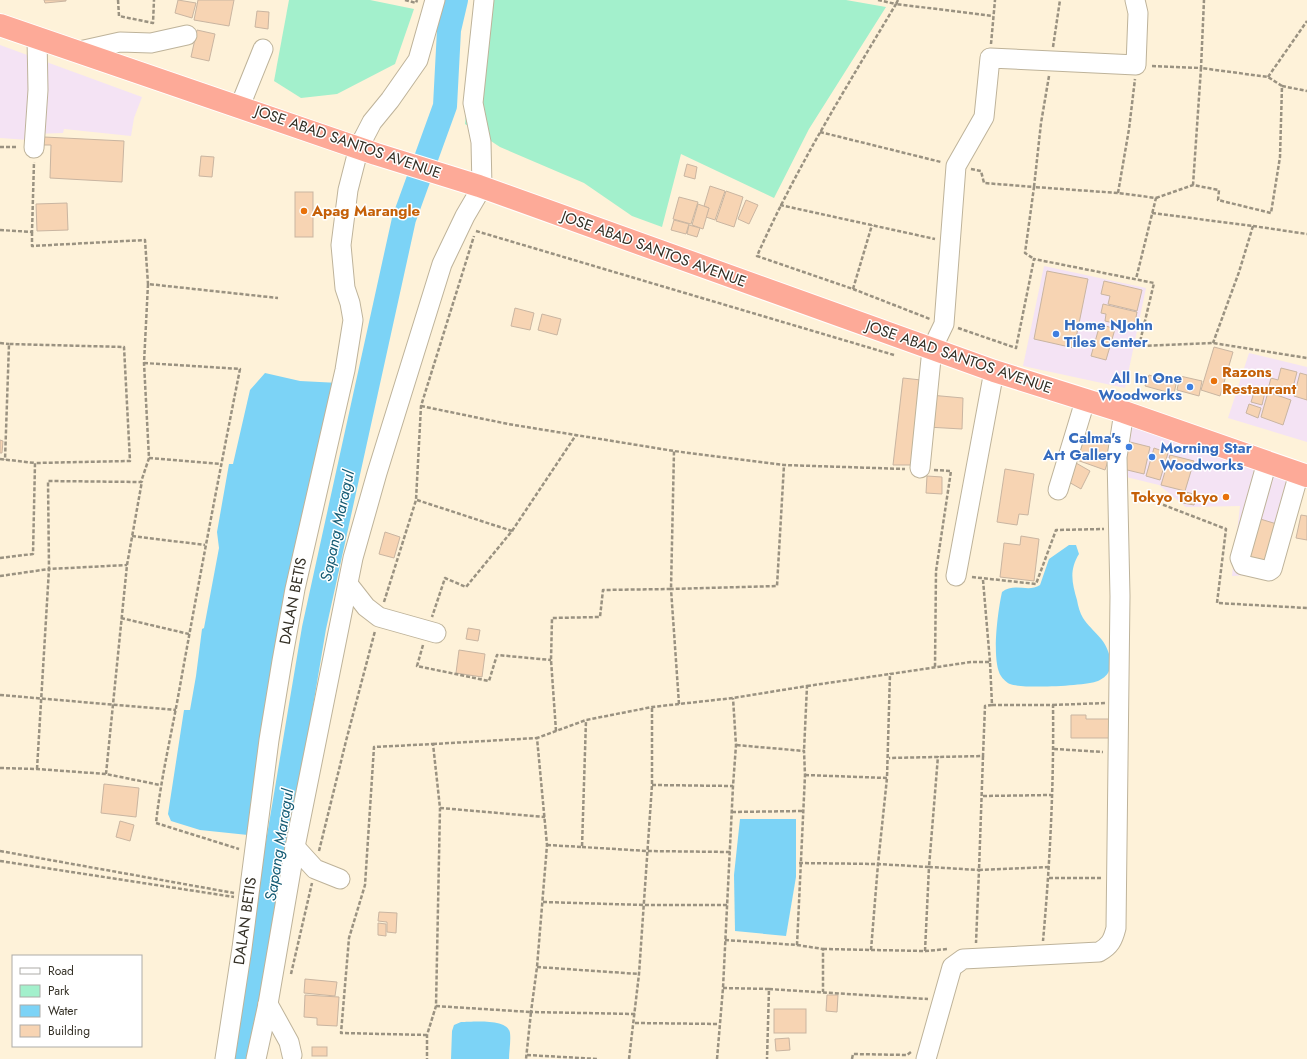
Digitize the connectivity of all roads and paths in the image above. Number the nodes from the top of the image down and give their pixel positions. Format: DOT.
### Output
graph roads {
  1 [pos="118,0"];
  2 [pos="154,0"];
  3 [pos="405,0"];
  4 [pos="417,0"];
  5 [pos="435,0"];
  6 [pos="484,0"];
  7 [pos="878,0"];
  8 [pos="898,0"];
  9 [pos="995,0"];
  10 [pos="1060,0"];
  11 [pos="1135,0"];
  12 [pos="1204,0"];
  13 [pos="896,4"];
  14 [pos="993,16"];
  15 [pos="1307,21"];
  16 [pos="0,25"];
  17 [pos="187,36"];
  18 [pos="37,38"];
  19 [pos="263,49"];
  20 [pos="75,52"];
  21 [pos="990,58"];
  22 [pos="1051,62"];
  23 [pos="1136,65"];
  24 [pos="1201,68"];
  25 [pos="1268,77"];
  26 [pos="1282,86"];
  27 [pos="1307,91"];
  28 [pos="240,106"];
  29 [pos="820,132"];
  30 [pos="0,147"];
  31 [pos="34,148"];
  32 [pos="368,150"];
  33 [pos="956,166"];
  34 [pos="1193,185"];
  35 [pos="480,186"];
  36 [pos="1034,187"];
  37 [pos="1118,193"];
  38 [pos="1156,198"];
  39 [pos="780,205"];
  40 [pos="1152,213"];
  41 [pos="872,225"];
  42 [pos="1253,226"];
  43 [pos="0,230"];
  44 [pos="32,232"];
  45 [pos="1307,234"];
  46 [pos="951,243"];
  47 [pos="1034,259"];
  48 [pos="1136,279"];
  49 [pos="148,284"];
  50 [pos="853,288"];
  51 [pos="278,298"];
  52 [pos="944,324"];
  53 [pos="0,343"];
  54 [pos="1213,343"];
  55 [pos="9,344"];
  56 [pos="932,349"];
  57 [pos="899,356"];
  58 [pos="1307,358"];
  59 [pos="144,363"];
  60 [pos="994,371"];
  61 [pos="1085,400"];
  62 [pos="421,406"];
  63 [pos="1124,412"];
  64 [pos="576,434"];
  65 [pos="674,451"];
  66 [pos="150,458"];
  67 [pos="0,460"];
  68 [pos="5,460"];
  69 [pos="1267,462"];
  70 [pos="35,464"];
  71 [pos="221,464"];
  72 [pos="784,465"];
  73 [pos="920,468"];
  74 [pos="1303,474"];
  75 [pos="143,478"];
  76 [pos="1058,490"];
  77 [pos="416,500"];
  78 [pos="1105,529"];
  79 [pos="512,531"];
  80 [pos="132,536"];
  81 [pos="205,545"];
  82 [pos="0,558"];
  83 [pos="127,565"];
  84 [pos="49,569"];
  85 [pos="965,573"];
  86 [pos="0,576"];
  87 [pos="983,580"];
  88 [pos="348,584"];
  89 [pos="671,589"];
  90 [pos="379,617"];
  91 [pos="121,618"];
  92 [pos="432,632"];
  93 [pos="189,634"];
  94 [pos="551,660"];
  95 [pos="990,662"];
  96 [pos="935,667"];
  97 [pos="890,674"];
  98 [pos="807,686"];
  99 [pos="0,695"];
  100 [pos="733,698"];
  101 [pos="42,699"];
  102 [pos="1109,703"];
  103 [pos="679,704"];
  104 [pos="112,705"];
  105 [pos="992,705"];
  106 [pos="1053,705"];
  107 [pos="652,707"];
  108 [pos="176,710"];
  109 [pos="586,720"];
  110 [pos="556,731"];
  111 [pos="537,738"];
  112 [pos="433,744"];
  113 [pos="736,745"];
  114 [pos="1054,749"];
  115 [pos="804,750"];
  116 [pos="1108,752"];
  117 [pos="938,756"];
  118 [pos="983,756"];
  119 [pos="889,758"];
  120 [pos="0,768"];
  121 [pos="37,768"];
  122 [pos="106,774"];
  123 [pos="805,775"];
  124 [pos="887,778"];
  125 [pos="160,785"];
  126 [pos="652,785"];
  127 [pos="732,786"];
  128 [pos="1051,795"];
  129 [pos="983,796"];
  130 [pos="440,808"];
  131 [pos="732,812"];
  132 [pos="803,812"];
  133 [pos="545,817"];
  134 [pos="547,845"];
  135 [pos="295,847"];
  136 [pos="582,847"];
  137 [pos="0,851"];
  138 [pos="244,851"];
  139 [pos="646,851"];
  140 [pos="730,852"];
  141 [pos="0,861"];
  142 [pos="800,863"];
  143 [pos="878,864"];
  144 [pos="929,867"];
  145 [pos="1049,867"];
  146 [pos="315,869"];
  147 [pos="980,870"];
  148 [pos="1049,878"];
  149 [pos="1103,878"];
  150 [pos="340,879"];
  151 [pos="244,897"];
  152 [pos="543,902"];
  153 [pos="644,905"];
  154 [pos="726,905"];
  155 [pos="725,940"];
  156 [pos="797,945"];
  157 [pos="1042,946"];
  158 [pos="823,948"];
  159 [pos="975,948"];
  160 [pos="871,950"];
  161 [pos="925,951"];
  162 [pos="948,952"];
  163 [pos="537,967"];
  164 [pos="639,974"];
  165 [pos="290,977"];
  166 [pos="723,988"];
  167 [pos="769,990"];
  168 [pos="823,992"];
  169 [pos="930,999"];
  170 [pos="268,1004"];
  171 [pos="436,1006"];
  172 [pos="530,1012"];
  173 [pos="635,1014"];
  174 [pos="634,1023"];
  175 [pos="719,1024"];
  176 [pos="427,1035"];
  177 [pos="292,1054"];
  178 [pos="527,1055"];
  179 [pos="919,1055"];
  180 [pos="225,1059"];
  181 [pos="256,1059"];
  182 [pos="427,1059"];
  183 [pos="526,1059"];
  184 [pos="598,1059"];
  185 [pos="629,1059"];
  186 [pos="717,1059"];
  187 [pos="767,1059"];
  188 [pos="852,1059"];
  1 -- 2 [label="path"];
  3 -- 4 [label="path"];
  5 -- 32 [label="street, DALAN BETIS"];
  6 -- 35 [label="street"];
  7 -- 13 [label="path"];
  8 -- 13 [label="path"];
  9 -- 14 [label="path"];
  10 -- 22 [label="path"];
  11 -- 23 [label="street"];
  12 -- 24 [label="path"];
  13 -- 14 [label="path"];
  13 -- 29 [label="path"];
  14 -- 21 [label="path"];
  15 -- 25 [label="path"];
  16 -- 18 [label="highway, JOSE ABAD SANTOS AVENUE"];
  17 -- 20 [label="street"];
  18 -- 20 [label="highway, JOSE ABAD SANTOS AVENUE"];
  18 -- 31 [label="street"];
  19 -- 28 [label="street"];
  20 -- 28 [label="highway, JOSE ABAD SANTOS AVENUE"];
  21 -- 22 [label="street"];
  21 -- 33 [label="street"];
  22 -- 23 [label="street"];
  22 -- 36 [label="path"];
  23 -- 24 [label="path"];
  23 -- 37 [label="path"];
  24 -- 25 [label="path"];
  24 -- 34 [label="path"];
  25 -- 26 [label="path"];
  26 -- 27 [label="path"];
  26 -- 34 [label="path"];
  28 -- 32 [label="highway, JOSE ABAD SANTOS AVENUE"];
  29 -- 33 [label="path"];
  29 -- 39 [label="path"];
  30 -- 31 [label="path"];
  31 -- 44 [label="path"];
  32 -- 35 [label="highway, JOSE ABAD SANTOS AVENUE"];
  32 -- 151 [label="street, DALAN BETIS"];
  33 -- 36 [label="path"];
  33 -- 46 [label="street"];
  34 -- 38 [label="path"];
  35 -- 56 [label="highway, JOSE ABAD SANTOS AVENUE"];
  35 -- 88 [label="street"];
  36 -- 37 [label="path"];
  36 -- 47 [label="path"];
  37 -- 38 [label="path"];
  38 -- 40 [label="path"];
  39 -- 41 [label="path"];
  39 -- 50 [label="path"];
  40 -- 42 [label="path"];
  40 -- 48 [label="path"];
  41 -- 46 [label="path"];
  41 -- 50 [label="path"];
  42 -- 45 [label="path"];
  42 -- 54 [label="path"];
  43 -- 44 [label="path"];
  44 -- 49 [label="path"];
  46 -- 52 [label="street"];
  47 -- 48 [label="path"];
  47 -- 52 [label="path"];
  48 -- 54 [label="path"];
  49 -- 51 [label="path"];
  49 -- 59 [label="path"];
  50 -- 52 [label="path"];
  52 -- 56 [label="street"];
  53 -- 55 [label="path"];
  54 -- 58 [label="path"];
  55 -- 68 [label="path"];
  55 -- 70 [label="path"];
  56 -- 60 [label="highway, JOSE ABAD SANTOS AVENUE"];
  56 -- 73 [label="street"];
  57 -- 62 [label="path"];
  59 -- 66 [label="path"];
  59 -- 71 [label="path"];
  60 -- 61 [label="highway, JOSE ABAD SANTOS AVENUE"];
  60 -- 85 [label="street"];
  61 -- 63 [label="highway, JOSE ABAD SANTOS AVENUE"];
  61 -- 76 [label="street"];
  62 -- 64 [label="path"];
  62 -- 77 [label="path"];
  63 -- 69 [label="highway, JOSE ABAD SANTOS AVENUE"];
  63 -- 179 [label="street"];
  64 -- 65 [label="path"];
  64 -- 79 [label="path"];
  65 -- 72 [label="path"];
  65 -- 89 [label="path"];
  66 -- 71 [label="path"];
  66 -- 75 [label="path"];
  67 -- 68 [label="path"];
  68 -- 70 [label="path"];
  69 -- 74 [label="highway, JOSE ABAD SANTOS AVENUE"];
  69 -- 74 [label="street"];
  70 -- 82 [label="path"];
  71 -- 81 [label="path"];
  72 -- 73 [label="path"];
  72 -- 89 [label="path"];
  73 -- 96 [label="path"];
  75 -- 80 [label="path"];
  75 -- 84 [label="path"];
  77 -- 79 [label="path"];
  77 -- 90 [label="path"];
  78 -- 87 [label="path"];
  79 -- 92 [label="path"];
  80 -- 81 [label="path"];
  80 -- 83 [label="path"];
  81 -- 93 [label="path"];
  83 -- 84 [label="path"];
  83 -- 91 [label="path"];
  84 -- 86 [label="path"];
  84 -- 101 [label="path"];
  85 -- 87 [label="path"];
  87 -- 95 [label="path"];
  88 -- 90 [label="street"];
  88 -- 135 [label="street"];
  89 -- 94 [label="path"];
  89 -- 103 [label="path"];
  90 -- 92 [label="street"];
  90 -- 146 [label="path"];
  91 -- 93 [label="path"];
  91 -- 104 [label="path"];
  92 -- 94 [label="path"];
  93 -- 108 [label="path"];
  94 -- 110 [label="path"];
  95 -- 96 [label="path"];
  95 -- 105 [label="path"];
  96 -- 97 [label="path"];
  97 -- 98 [label="path"];
  97 -- 119 [label="path"];
  98 -- 100 [label="path"];
  98 -- 115 [label="path"];
  99 -- 101 [label="path"];
  100 -- 103 [label="path"];
  100 -- 113 [label="path"];
  101 -- 104 [label="path"];
  101 -- 121 [label="path"];
  102 -- 106 [label="path"];
  103 -- 107 [label="path"];
  104 -- 108 [label="path"];
  104 -- 122 [label="path"];
  105 -- 106 [label="path"];
  105 -- 118 [label="path"];
  106 -- 114 [label="path"];
  107 -- 109 [label="path"];
  107 -- 126 [label="path"];
  108 -- 125 [label="path"];
  109 -- 110 [label="path"];
  109 -- 136 [label="path"];
  110 -- 111 [label="path"];
  111 -- 112 [label="path"];
  111 -- 133 [label="path"];
  112 -- 130 [label="path"];
  112 -- 176 [label="path"];
  113 -- 115 [label="path"];
  113 -- 127 [label="path"];
  114 -- 116 [label="path"];
  114 -- 128 [label="path"];
  115 -- 123 [label="path"];
  117 -- 118 [label="path"];
  117 -- 119 [label="path"];
  117 -- 144 [label="path"];
  118 -- 129 [label="path"];
  119 -- 124 [label="path"];
  120 -- 121 [label="path"];
  121 -- 122 [label="path"];
  122 -- 125 [label="path"];
  123 -- 124 [label="path"];
  123 -- 132 [label="path"];
  124 -- 143 [label="path"];
  125 -- 138 [label="path"];
  126 -- 127 [label="path"];
  126 -- 139 [label="path"];
  127 -- 131 [label="path"];
  128 -- 129 [label="path"];
  128 -- 145 [label="path"];
  129 -- 147 [label="path"];
  130 -- 133 [label="path"];
  130 -- 171 [label="path"];
  131 -- 132 [label="path"];
  131 -- 140 [label="path"];
  132 -- 142 [label="path"];
  133 -- 134 [label="path"];
  134 -- 136 [label="path"];
  134 -- 152 [label="path"];
  135 -- 146 [label="street"];
  135 -- 170 [label="street"];
  136 -- 139 [label="path"];
  137 -- 151 [label="path"];
  139 -- 140 [label="path"];
  139 -- 153 [label="path"];
  140 -- 154 [label="path"];
  141 -- 151 [label="path"];
  142 -- 143 [label="path"];
  142 -- 156 [label="path"];
  143 -- 144 [label="path"];
  143 -- 160 [label="path"];
  144 -- 147 [label="path"];
  144 -- 161 [label="path"];
  145 -- 147 [label="path"];
  145 -- 148 [label="path"];
  146 -- 150 [label="street"];
  146 -- 165 [label="path"];
  147 -- 159 [label="path"];
  148 -- 149 [label="path"];
  148 -- 157 [label="path"];
  151 -- 180 [label="street, DALAN BETIS"];
  152 -- 153 [label="path"];
  152 -- 163 [label="path"];
  153 -- 154 [label="path"];
  153 -- 164 [label="path"];
  154 -- 155 [label="path"];
  155 -- 156 [label="path"];
  155 -- 166 [label="path"];
  156 -- 158 [label="path"];
  158 -- 160 [label="path"];
  158 -- 168 [label="path"];
  160 -- 161 [label="path"];
  161 -- 162 [label="path"];
  163 -- 164 [label="path"];
  163 -- 172 [label="path"];
  164 -- 173 [label="path"];
  166 -- 167 [label="path"];
  166 -- 175 [label="path"];
  167 -- 168 [label="path"];
  167 -- 187 [label="path"];
  168 -- 169 [label="path"];
  170 -- 177 [label="street"];
  170 -- 181 [label="street"];
  171 -- 172 [label="path"];
  171 -- 176 [label="path"];
  172 -- 173 [label="path"];
  172 -- 178 [label="path"];
  173 -- 174 [label="path"];
  174 -- 175 [label="path"];
  174 -- 185 [label="path"];
  175 -- 186 [label="path"];
  176 -- 182 [label="path"];
  178 -- 183 [label="path"];
  178 -- 184 [label="path"];
  179 -- 188 [label="path"];
}
